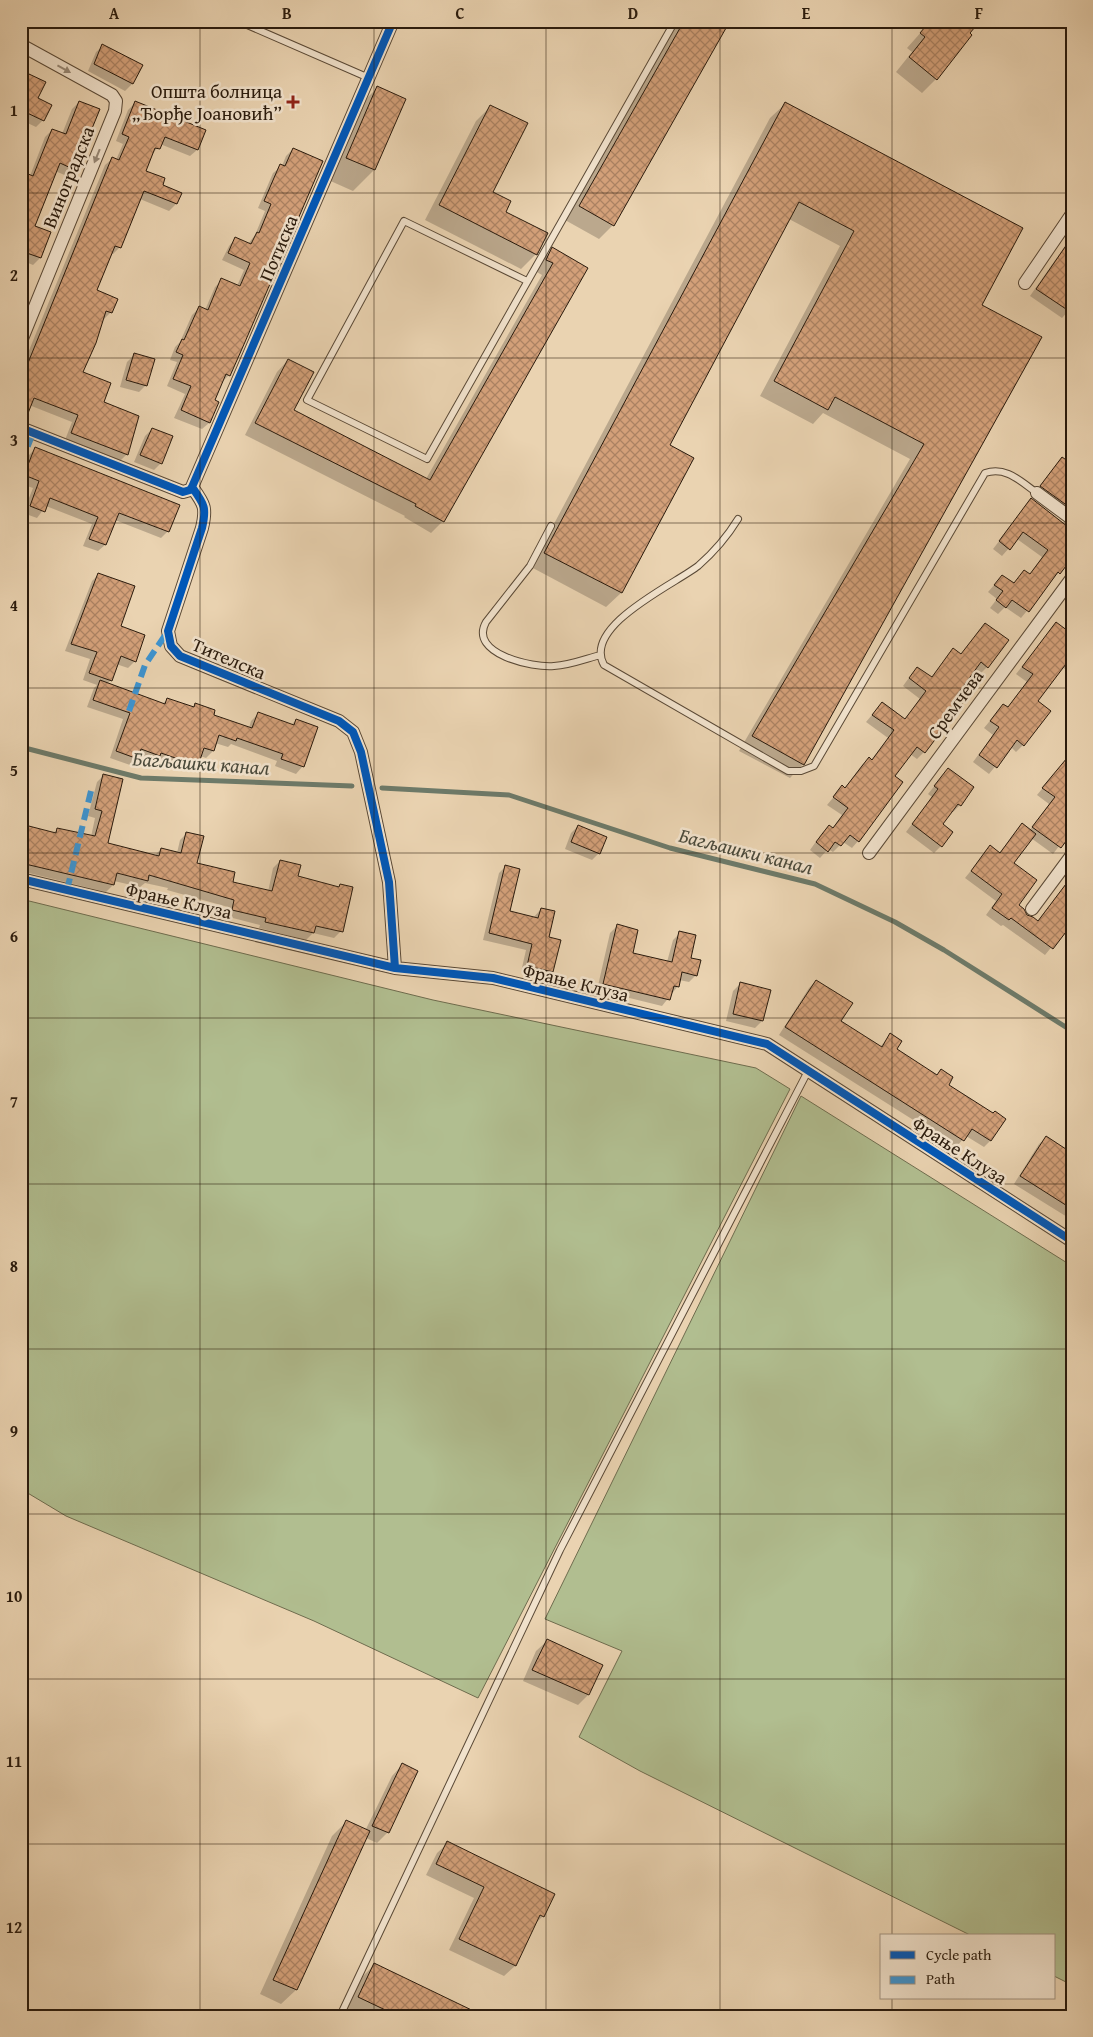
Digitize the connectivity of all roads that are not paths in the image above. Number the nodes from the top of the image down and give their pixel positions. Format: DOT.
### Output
graph roads {
  1 [pos="238,21"];
  2 [pos="393,21"];
  3 [pos="675,21"];
  4 [pos="21,45"];
  5 [pos="368,78"];
  6 [pos="1072,214"];
  7 [pos="527,282"];
  8 [pos="1025,283"];
  9 [pos="21,341"];
  10 [pos="21,428"];
  11 [pos="192,487"];
  12 [pos="1037,493"];
  13 [pos="738,519"];
  14 [pos="1072,519"];
  15 [pos="551,526"];
  16 [pos="1072,578"];
  17 [pos="600,655"];
  18 [pos="869,853"];
  19 [pos="1072,855"];
  20 [pos="21,879"];
  21 [pos="1032,909"];
  22 [pos="395,968"];
  23 [pos="808,1071"];
  24 [pos="1072,1241"];
  25 [pos="340,2016"];
  1 -- 5 [label="lane"];
  2 -- 5 [label="street, Потиска"];
  3 -- 7 [label="lane"];
  4 -- 9 [label="street, Виноградска, one-way"];
  5 -- 11 [label="street, Потиска"];
  6 -- 8 [label="street"];
  7 -- 7 [label="lane"];
  10 -- 11 [label="street"];
  11 -- 22 [label="street, Тителска"];
  12 -- 14 [label="street"];
  12 -- 17 [label="lane"];
  13 -- 17 [label="lane"];
  15 -- 17 [label="lane"];
  16 -- 18 [label="street, Сремчева"];
  19 -- 21 [label="street"];
  20 -- 22 [label="street, Фрање Клуза"];
  22 -- 23 [label="street, Фрање Клуза"];
  23 -- 24 [label="street, Фрање Клуза"];
  23 -- 25 [label="lane"];
}
